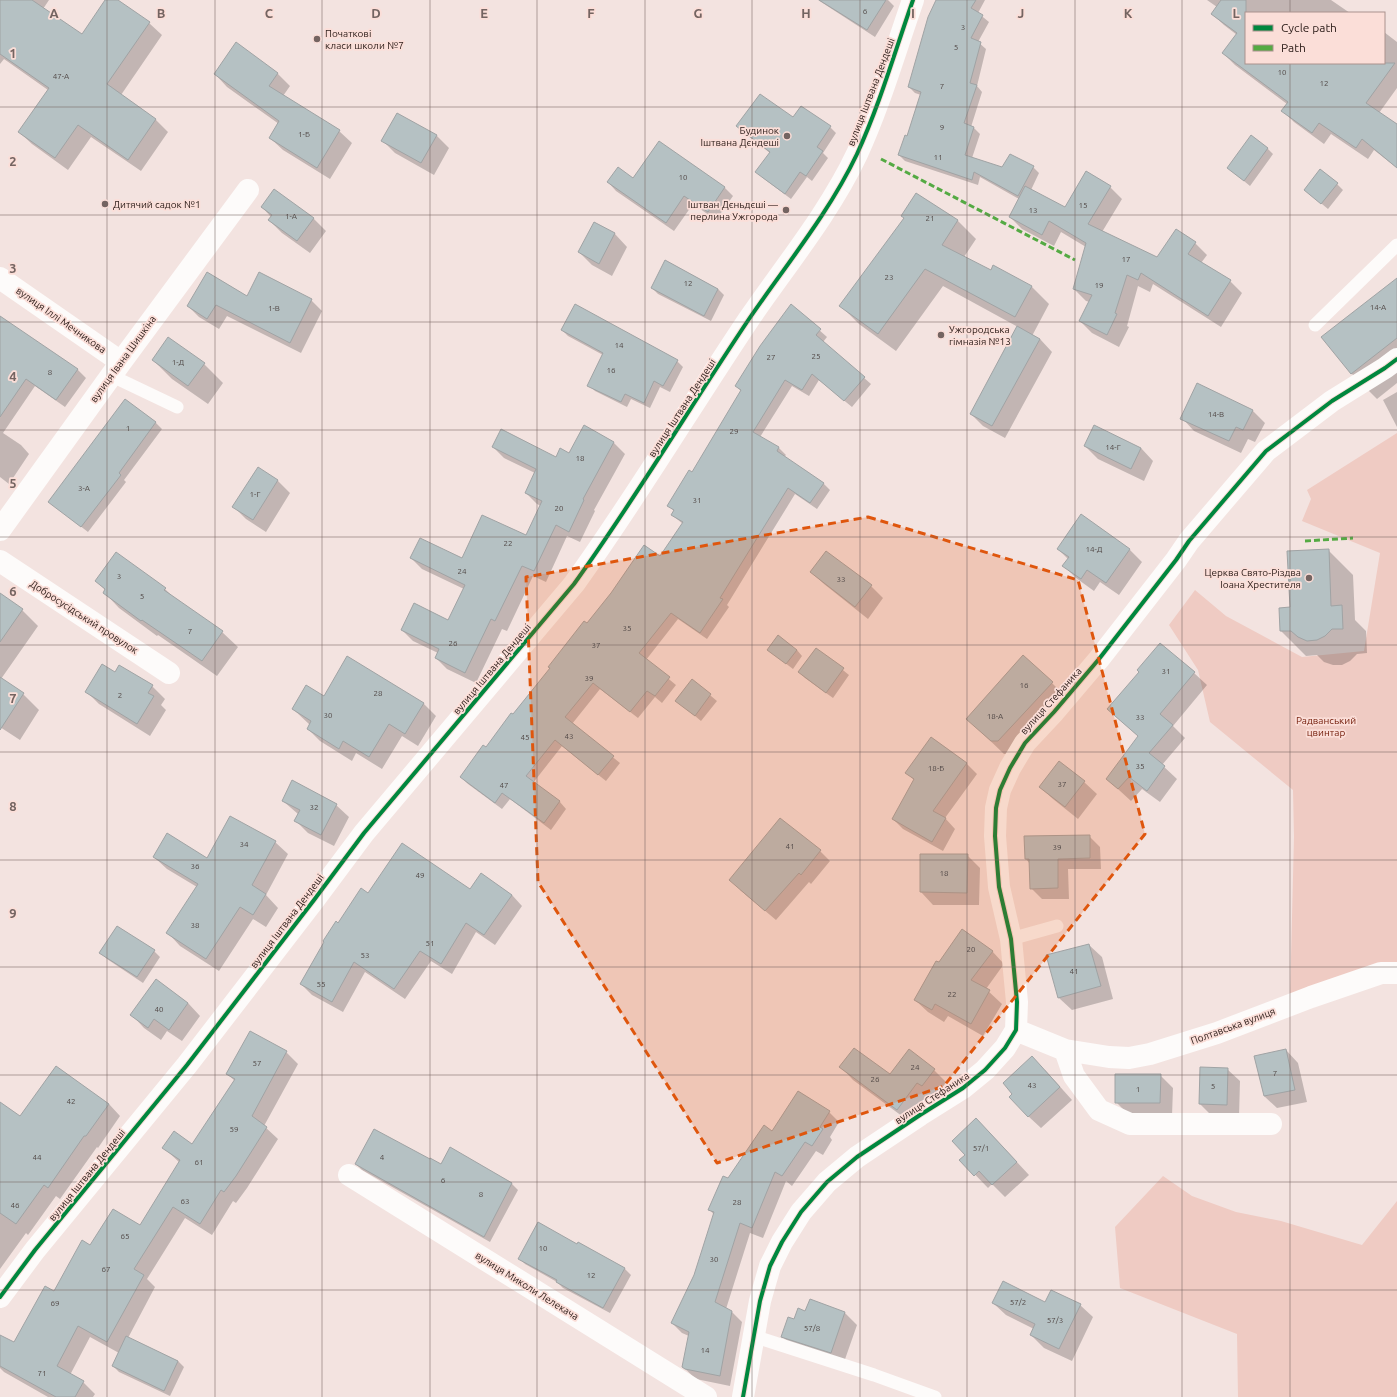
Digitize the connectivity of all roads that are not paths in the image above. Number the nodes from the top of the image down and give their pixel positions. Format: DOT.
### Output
graph roads {
  1 [pos="913,0"];
  2 [pos="248,190"];
  3 [pos="1397,245"];
  4 [pos="0,278"];
  5 [pos="1316,325"];
  6 [pos="1397,359"];
  7 [pos="116,368"];
  8 [pos="177,407"];
  9 [pos="0,530"];
  10 [pos="0,561"];
  11 [pos="169,673"];
  12 [pos="1057,926"];
  13 [pos="1011,939"];
  14 [pos="1397,972"];
  15 [pos="1016,1030"];
  16 [pos="1065,1050"];
  17 [pos="1271,1124"];
  18 [pos="349,1175"];
  19 [pos="0,1297"];
  20 [pos="753,1336"];
  21 [pos="706,1397"];
  22 [pos="743,1397"];
  23 [pos="935,1397"];
  1 -- 19 [label="street, вулиця Іштвана Дендеші"];
  2 -- 7 [label="street, вулиця Івана Шишкіна"];
  3 -- 5 [label="lane"];
  4 -- 7 [label="street, вулиця Іллі Мечникова"];
  6 -- 13 [label="street, вулиця Стефаника"];
  7 -- 8 [label="lane"];
  7 -- 9 [label="street, вулиця Івана Шишкіна"];
  10 -- 11 [label="street, Добросусідський провулок"];
  12 -- 13 [label="lane"];
  13 -- 15 [label="street, вулиця Стефаника"];
  14 -- 16 [label="street, Полтавська вулиця"];
  15 -- 16 [label="street, Полтавська вулиця"];
  15 -- 20 [label="street, вулиця Стефаника"];
  16 -- 17 [label="street"];
  18 -- 21 [label="street, вулиця Миколи Лелекача"];
  20 -- 22 [label="street, вулиця Стефаника"];
  20 -- 23 [label="lane"];
}
